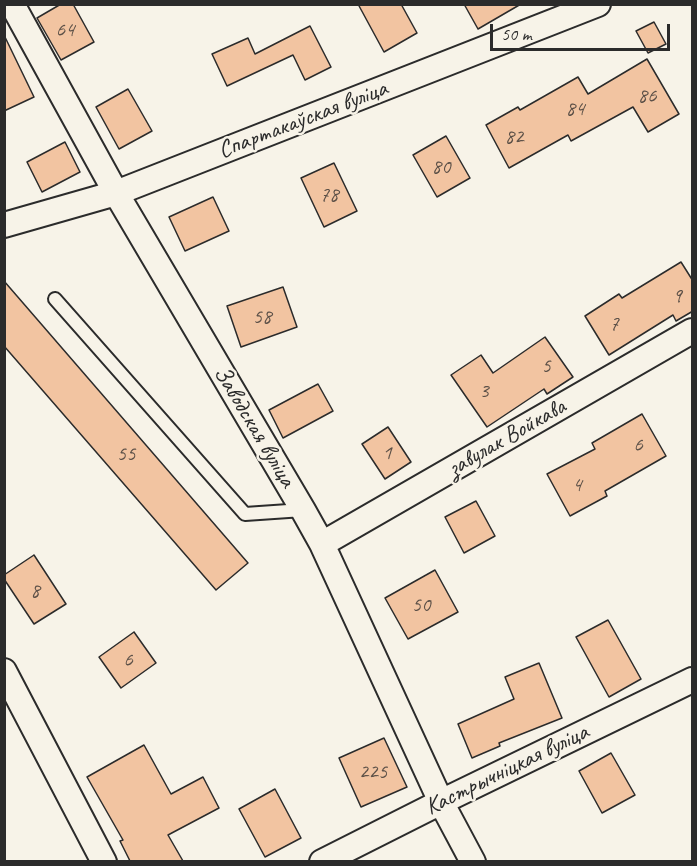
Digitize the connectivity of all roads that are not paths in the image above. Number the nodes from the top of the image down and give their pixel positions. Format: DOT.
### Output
graph roads {
  1 [pos="12,4"];
  2 [pos="598,4"];
  3 [pos="116,193"];
  4 [pos="4,225"];
  5 [pos="56,299"];
  6 [pos="693,331"];
  7 [pos="303,510"];
  8 [pos="322,544"];
  9 [pos="4,671"];
  10 [pos="693,680"];
  11 [pos="441,802"];
  12 [pos="104,861"];
  13 [pos="322,861"];
  14 [pos="473,861"];
  1 -- 3 [label="street, Заводская вуліца"];
  2 -- 3 [label="street, Спартакаўская вуліца"];
  3 -- 4 [label="street, Спартакаўская вуліца"];
  3 -- 7 [label="street, Заводская вуліца"];
  5 -- 7 [label="lane"];
  6 -- 8 [label="street, завулак Войкава"];
  7 -- 8 [label="street, Заводская вуліца"];
  8 -- 11 [label="street, Заводская вуліца"];
  9 -- 12 [label="street"];
  10 -- 11 [label="street, Кастрычніцкая вуліца"];
  11 -- 13 [label="street, Кастрычніцкая вуліца"];
  11 -- 14 [label="street, Заводская вуліца"];
}
